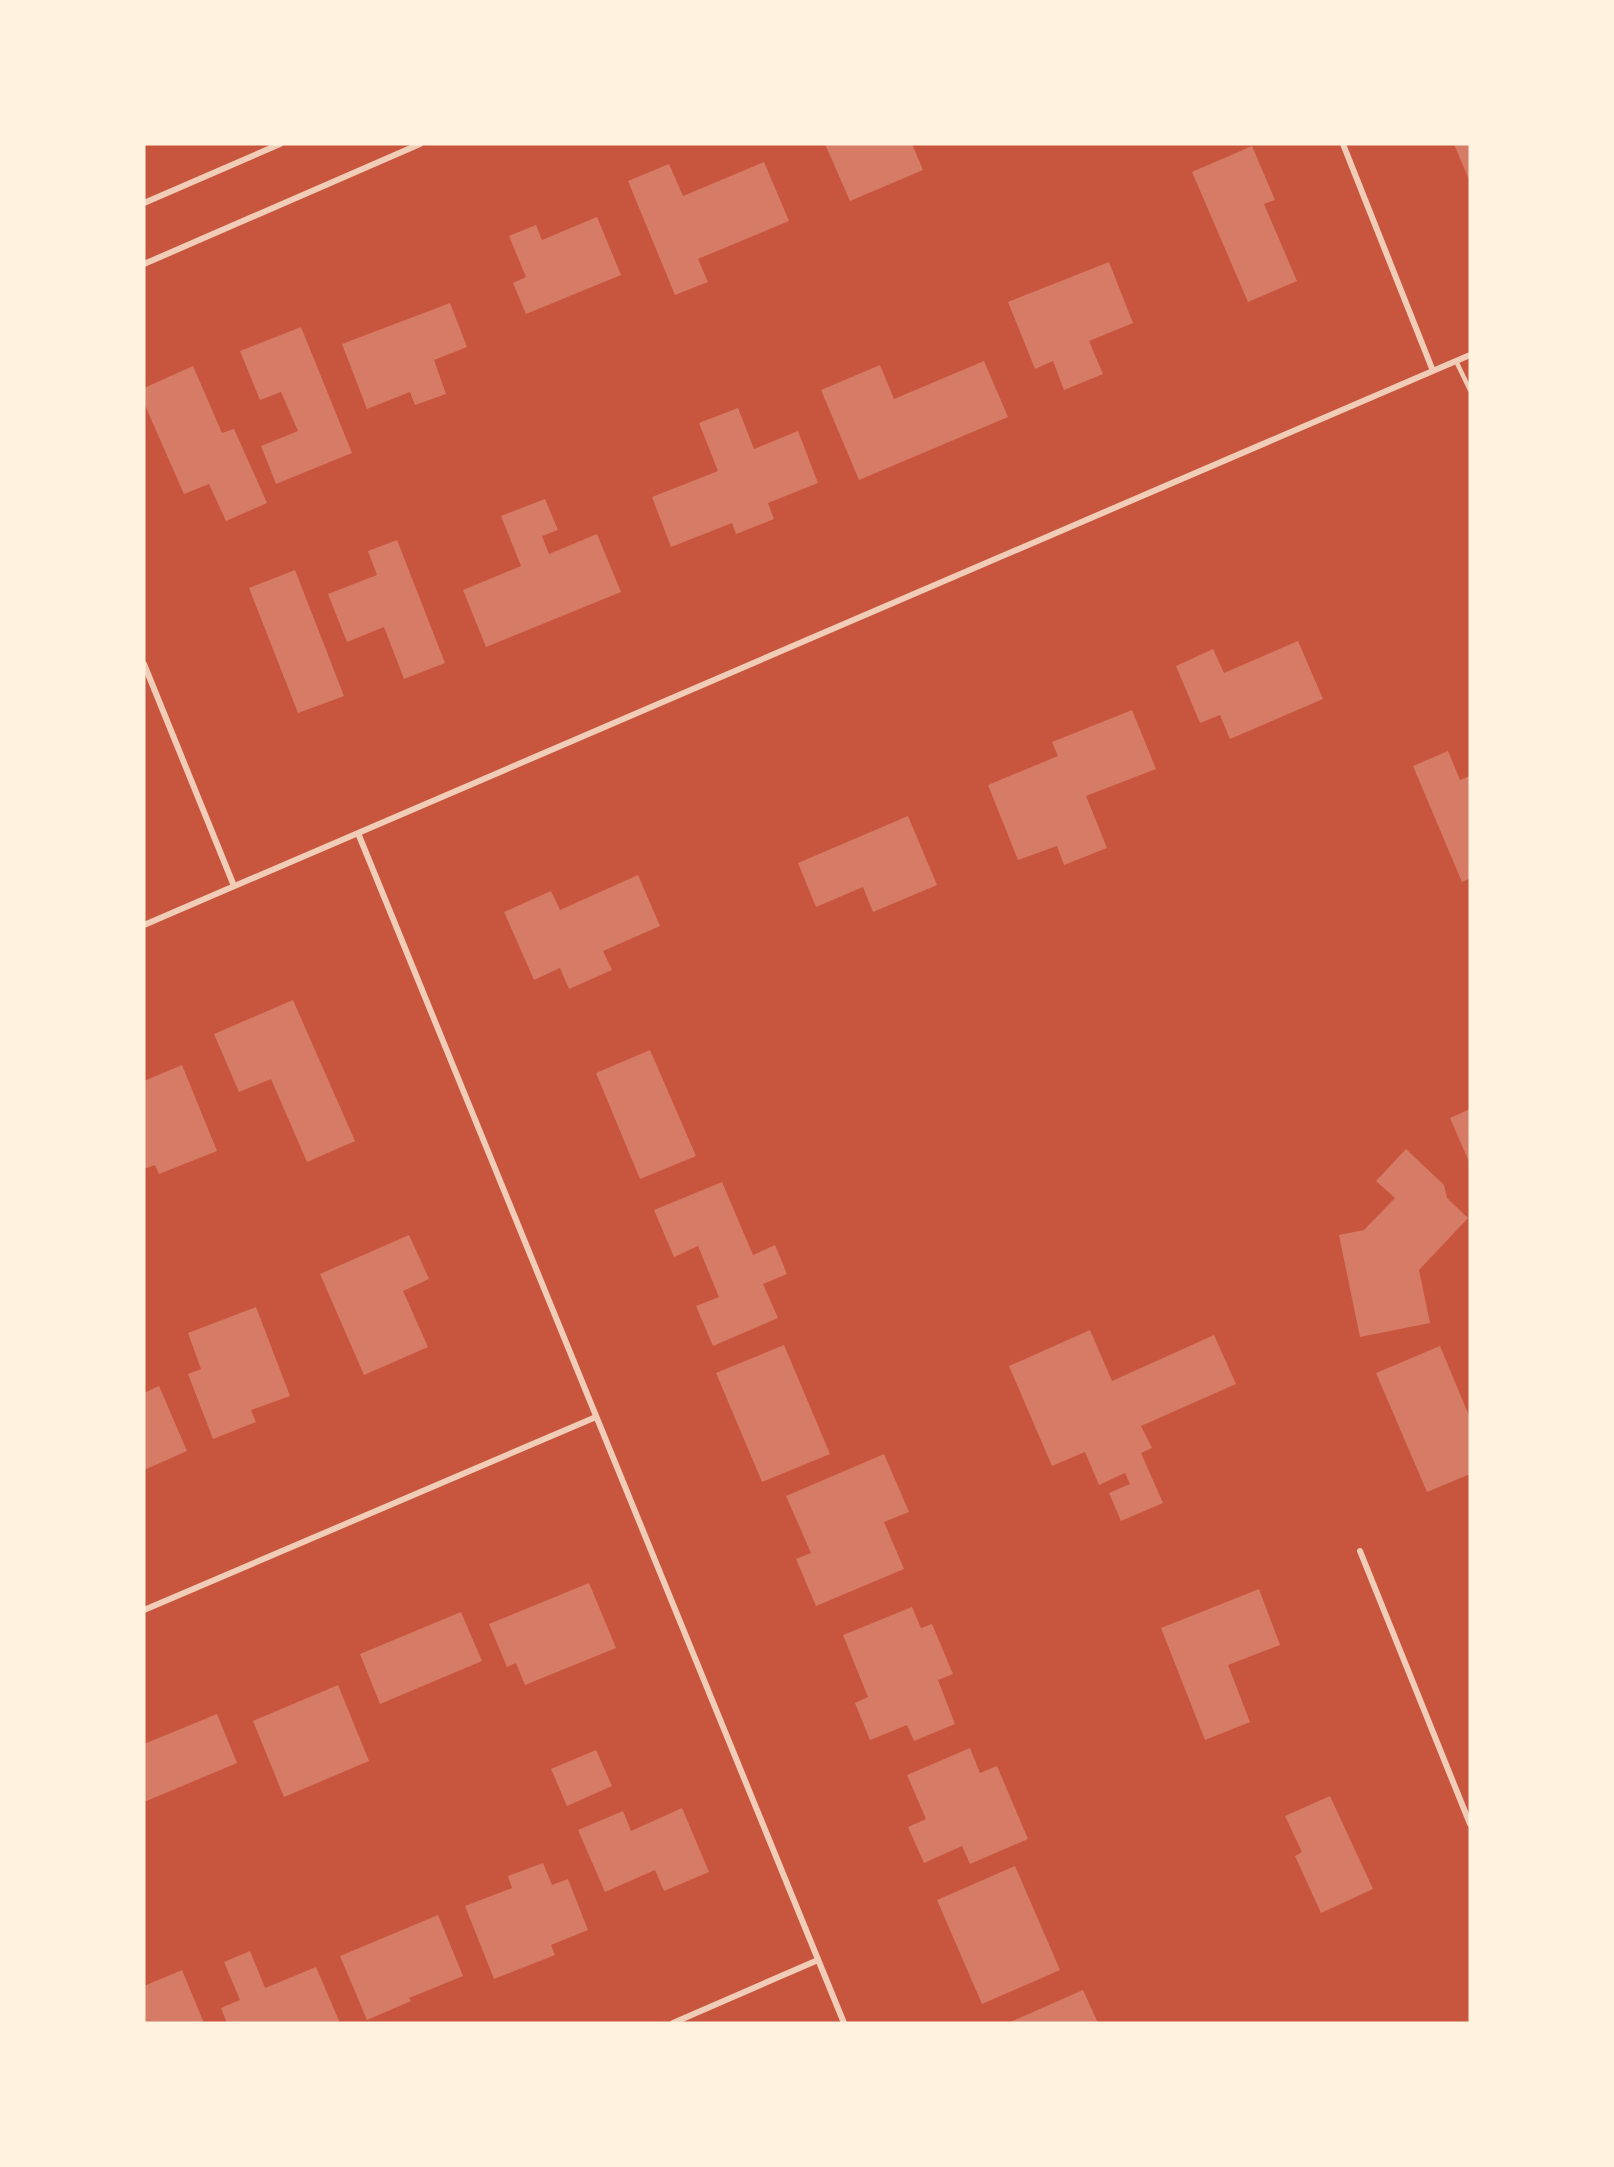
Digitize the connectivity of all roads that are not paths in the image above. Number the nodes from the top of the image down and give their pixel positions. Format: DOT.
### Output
graph roads {
  1 [pos="280,144"];
  2 [pos="420,144"];
  3 [pos="1343,144"];
  4 [pos="144,203"];
  5 [pos="144,264"];
  6 [pos="1470,355"];
  7 [pos="1456,361"];
  8 [pos="1433,371"];
  9 [pos="1470,390"];
  10 [pos="144,664"];
  11 [pos="358,833"];
  12 [pos="234,886"];
  13 [pos="144,925"];
  14 [pos="597,1417"];
  15 [pos="1360,1551"];
  16 [pos="144,1610"];
  17 [pos="1470,1824"];
  18 [pos="818,1959"];
  19 [pos="672,2023"];
  20 [pos="844,2023"];
  1 -- 4 [label="street"];
  2 -- 5 [label="street"];
  3 -- 8 [label="street"];
  6 -- 7 [label="street"];
  7 -- 8 [label="street"];
  7 -- 9 [label="lane"];
  8 -- 11 [label="street"];
  10 -- 12 [label="street"];
  11 -- 12 [label="street"];
  11 -- 14 [label="street"];
  12 -- 13 [label="street"];
  14 -- 16 [label="street"];
  14 -- 18 [label="street"];
  15 -- 17 [label="street"];
  18 -- 19 [label="street"];
  18 -- 20 [label="street"];
}
